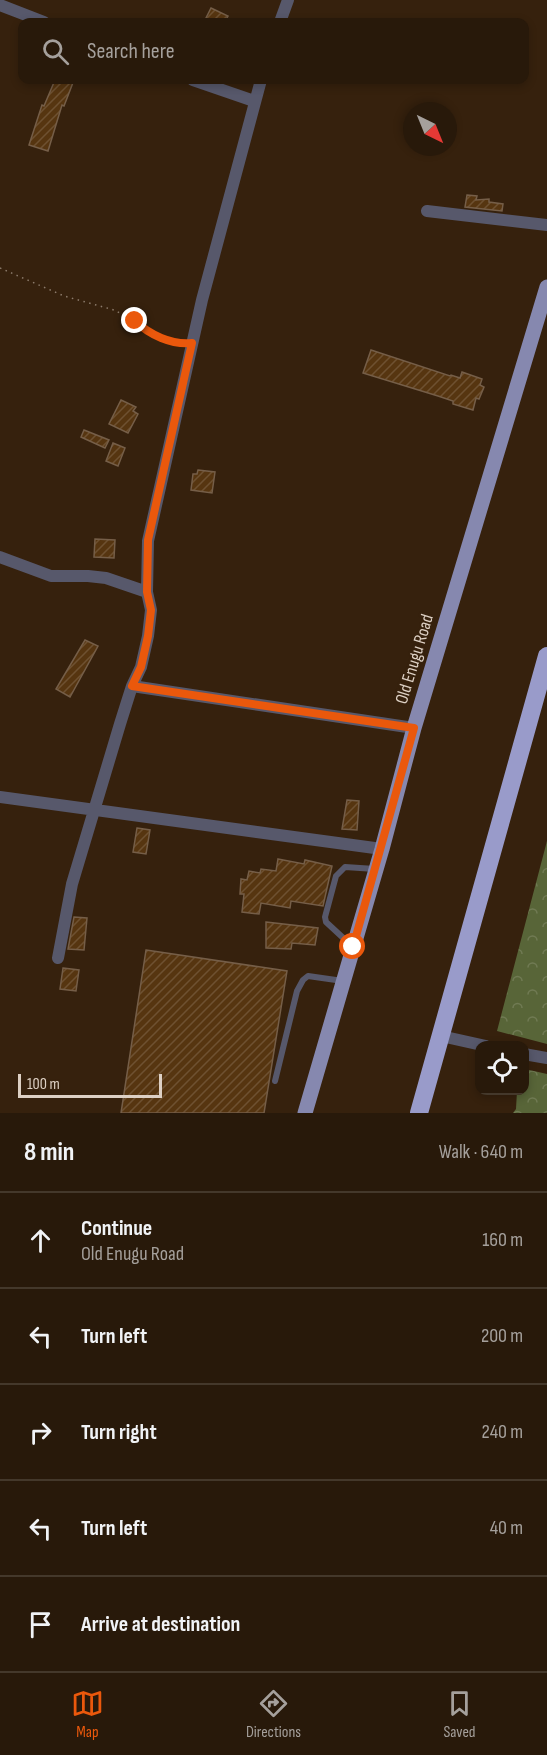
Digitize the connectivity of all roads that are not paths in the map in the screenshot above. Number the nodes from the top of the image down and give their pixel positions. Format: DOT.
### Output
graph roads {
  1 [pos="288,0"];
  2 [pos="0,5"];
  3 [pos="34,18"];
  4 [pos="281,18"];
  5 [pos="205,84"];
  6 [pos="260,84"];
  7 [pos="254,101"];
  8 [pos="427,211"];
  9 [pos="547,225"];
  10 [pos="547,286"];
  11 [pos="0,558"];
  12 [pos="147,592"];
  13 [pos="547,656"];
  14 [pos="132,686"];
  15 [pos="414,728"];
  16 [pos="0,797"];
  17 [pos="95,810"];
  18 [pos="382,849"];
  19 [pos="376,869"];
  20 [pos="353,947"];
  21 [pos="58,958"];
  22 [pos="343,981"];
  23 [pos="441,1036"];
  24 [pos="475,1044"];
  25 [pos="529,1055"];
  26 [pos="547,1058"];
  27 [pos="276,1081"];
  28 [pos="304,1113"];
  29 [pos="418,1113"];
  1 -- 4 [label="street"];
  2 -- 3 [label="street"];
  5 -- 7 [label="street"];
  6 -- 7 [label="street"];
  7 -- 12 [label="street"];
  8 -- 9 [label="street"];
  10 -- 15 [label="main road, Old Enugu Road"];
  11 -- 12 [label="street"];
  12 -- 14 [label="street"];
  13 -- 23 [label="highway"];
  14 -- 15 [label="street"];
  14 -- 17 [label="street"];
  15 -- 18 [label="main road, Old Enugu Road"];
  16 -- 17 [label="street"];
  17 -- 18 [label="street"];
  17 -- 21 [label="street"];
  18 -- 19 [label="main road, Old Enugu Road"];
  19 -- 20 [label="main road, Old Enugu Road"];
  19 -- 20 [label="lane"];
  20 -- 22 [label="main road, Old Enugu Road"];
  22 -- 27 [label="lane"];
  22 -- 28 [label="main road, Old Enugu Road"];
  23 -- 24 [label="street"];
  23 -- 29 [label="highway"];
  25 -- 26 [label="street"];
}
